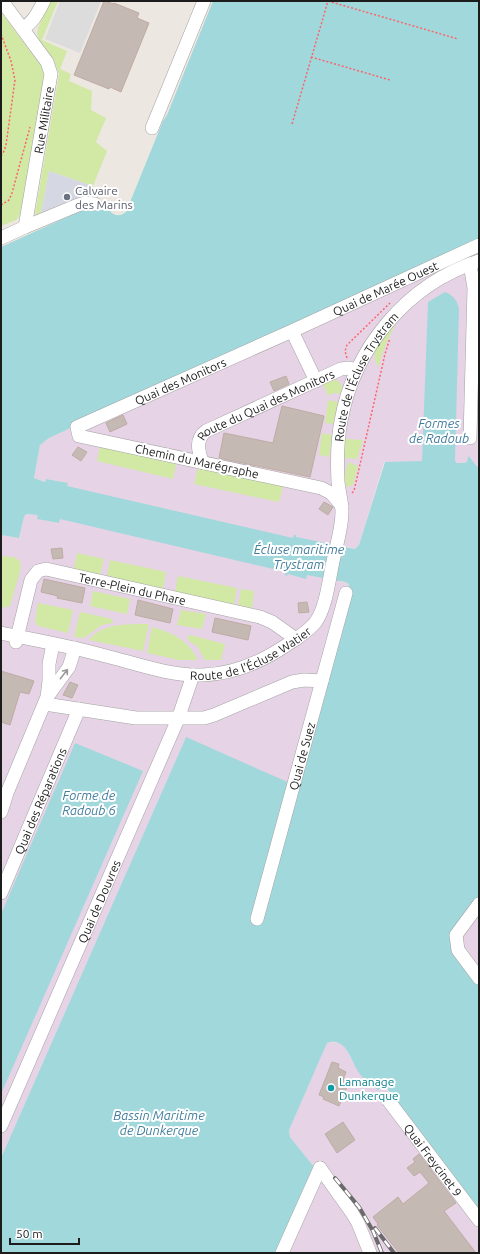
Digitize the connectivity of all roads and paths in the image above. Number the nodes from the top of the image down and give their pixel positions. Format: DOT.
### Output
graph roads {
  1 [pos="2,1"];
  2 [pos="44,1"];
  3 [pos="204,1"];
  4 [pos="328,1"];
  5 [pos="23,28"];
  6 [pos="1,34"];
  7 [pos="458,39"];
  8 [pos="311,57"];
  9 [pos="390,80"];
  10 [pos="31,124"];
  11 [pos="292,124"];
  12 [pos="152,128"];
  13 [pos="1,156"];
  14 [pos="95,204"];
  15 [pos="1,205"];
  16 [pos="25,227"];
  17 [pos="1,238"];
  18 [pos="479,245"];
  19 [pos="474,262"];
  20 [pos="292,331"];
  21 [pos="392,336"];
  22 [pos="357,370"];
  23 [pos="316,381"];
  24 [pos="79,436"];
  25 [pos="470,438"];
  26 [pos="203,463"];
  27 [pos="338,468"];
  28 [pos="315,487"];
  29 [pos="342,506"];
  30 [pos="338,540"];
  31 [pos="346,593"];
  32 [pos="1,633"];
  33 [pos="1,638"];
  34 [pos="17,639"];
  35 [pos="296,639"];
  36 [pos="52,648"];
  37 [pos="74,653"];
  38 [pos="193,675"];
  39 [pos="322,681"];
  40 [pos="46,700"];
  41 [pos="79,710"];
  42 [pos="178,719"];
  43 [pos="4,797"];
  44 [pos="1,812"];
  45 [pos="1,894"];
  46 [pos="479,904"];
  47 [pos="256,919"];
  48 [pos="479,978"];
  49 [pos="388,1100"];
  50 [pos="1,1126"];
  51 [pos="479,1220"];
  52 [pos="282,1253"];
  53 [pos="370,1253"];
  1 -- 5 [label="street, Rue Militaire"];
  2 -- 5 [label="street"];
  3 -- 12 [label="street"];
  4 -- 7 [label="path"];
  4 -- 8 [label="path"];
  5 -- 16 [label="street, Rue Militaire"];
  6 -- 13 [label="path"];
  8 -- 9 [label="path"];
  8 -- 11 [label="path"];
  10 -- 15 [label="path"];
  14 -- 16 [label="street"];
  16 -- 17 [label="street"];
  18 -- 20 [label="street, Quai de Marée Ouest"];
  19 -- 22 [label="street, Route de l'Écluse Trystram"];
  19 -- 25 [label="street"];
  20 -- 23 [label="street"];
  20 -- 24 [label="street, Quai des Monitors"];
  21 -- 29 [label="path"];
  22 -- 23 [label="street, Route du Quai des Monitors"];
  22 -- 27 [label="street, Route de l'Écluse Trystram"];
  23 -- 26 [label="street, Route du Quai des Monitors"];
  24 -- 26 [label="street, Chemin du Marégraphe"];
  26 -- 28 [label="street, Chemin du Marégraphe"];
  27 -- 28 [label="street"];
  27 -- 29 [label="street, Route de l'Écluse Trystram"];
  28 -- 29 [label="street, Chemin du Marégraphe"];
  29 -- 30 [label="street, Route de l'Écluse Trystram"];
  30 -- 35 [label="street, Route de l'Écluse Watier"];
  31 -- 39 [label="street, Quai de Suez"];
  32 -- 34 [label="street, Route de l'Écluse Watier"];
  33 -- 34 [label="street, Route de l'Écluse Watier"];
  34 -- 35 [label="street, Terre-Plein du Phare"];
  34 -- 36 [label="street, Route de l'Écluse Watier"];
  35 -- 38 [label="street, Route de l'Écluse Watier"];
  36 -- 37 [label="street, Route de l'Écluse Watier"];
  36 -- 40 [label="street"];
  37 -- 38 [label="street, Route de l'Écluse Watier"];
  40 -- 37 [label="street, one-way"];
  38 -- 42 [label="street, Quai de Douvres"];
  39 -- 42 [label="street"];
  39 -- 47 [label="street, Quai de Suez"];
  40 -- 41 [label="street"];
  40 -- 43 [label="street"];
  41 -- 42 [label="street"];
  41 -- 45 [label="street, Quai des Réparations"];
  42 -- 50 [label="street, Quai de Douvres"];
  43 -- 44 [label="street"];
  46 -- 48 [label="street"];
  49 -- 51 [label="street, Quai Freycinet 9"];
  52 -- 53 [label="street"];
}
